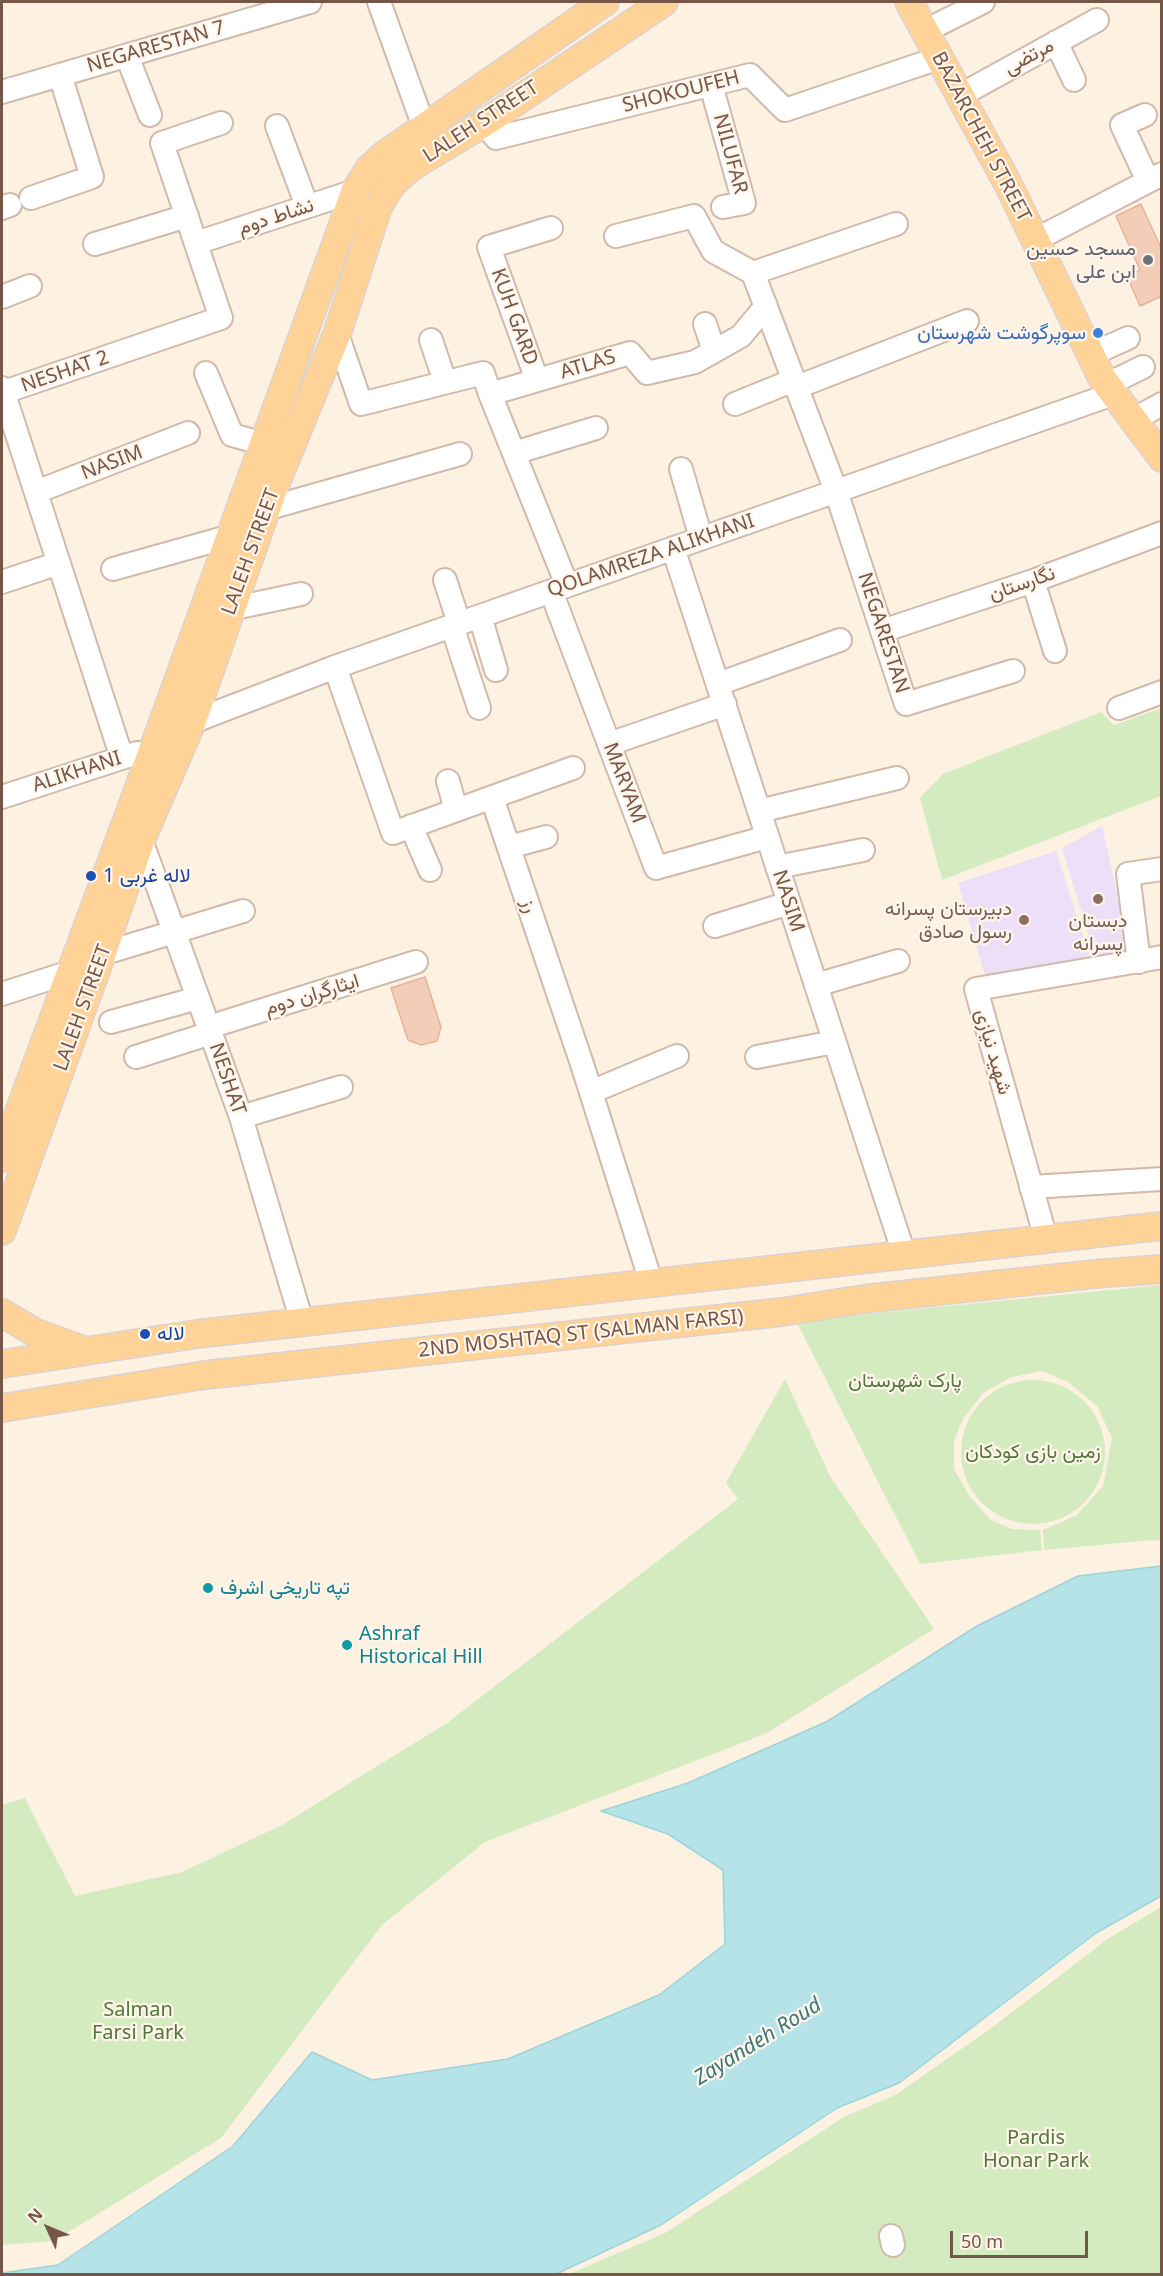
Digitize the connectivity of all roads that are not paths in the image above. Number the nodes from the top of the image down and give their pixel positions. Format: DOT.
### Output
graph roads {
  1 [pos="310,2"];
  2 [pos="379,2"];
  3 [pos="605,2"];
  4 [pos="664,2"];
  5 [pos="909,2"];
  6 [pos="983,2"];
  7 [pos="1097,20"];
  8 [pos="925,31"];
  9 [pos="1056,42"];
  10 [pos="127,56"];
  11 [pos="939,58"];
  12 [pos="60,75"];
  13 [pos="1074,80"];
  14 [pos="711,85"];
  15 [pos="2,93"];
  16 [pos="961,95"];
  17 [pos="150,115"];
  18 [pos="1145,115"];
  19 [pos="221,123"];
  20 [pos="484,123"];
  21 [pos="277,126"];
  22 [pos="424,127"];
  23 [pos="1155,178"];
  24 [pos="355,191"];
  25 [pos="14,204"];
  26 [pos="307,206"];
  27 [pos="723,207"];
  28 [pos="187,216"];
  29 [pos="896,224"];
  30 [pos="551,228"];
  31 [pos="616,236"];
  32 [pos="1035,240"];
  33 [pos="196,243"];
  34 [pos="95,244"];
  35 [pos="753,273"];
  36 [pos="30,286"];
  37 [pos="2,297"];
  38 [pos="766,306"];
  39 [pos="968,321"];
  40 [pos="705,324"];
  41 [pos="337,334"];
  42 [pos="1128,338"];
  43 [pos="431,340"];
  44 [pos="714,351"];
  45 [pos="1090,355"];
  46 [pos="1143,367"];
  47 [pos="206,374"];
  48 [pos="537,381"];
  49 [pos="445,382"];
  50 [pos="795,384"];
  51 [pos="1110,389"];
  52 [pos="3,390"];
  53 [pos="490,394"];
  54 [pos="735,404"];
  55 [pos="1161,404"];
  56 [pos="1133,420"];
  57 [pos="596,428"];
  58 [pos="188,433"];
  59 [pos="264,444"];
  60 [pos="514,453"];
  61 [pos="460,454"];
  62 [pos="1161,458"];
  63 [pos="681,469"];
  64 [pos="836,491"];
  65 [pos="36,492"];
  66 [pos="266,509"];
  67 [pos="1161,533"];
  68 [pos="231,536"];
  69 [pos="701,538"];
  70 [pos="673,548"];
  71 [pos="59,563"];
  72 [pos="113,569"];
  73 [pos="445,580"];
  74 [pos="1033,581"];
  75 [pos="2,582"];
  76 [pos="559,588"];
  77 [pos="301,594"];
  78 [pos="230,609"];
  79 [pos="480,616"];
  80 [pos="455,625"];
  81 [pos="882,631"];
  82 [pos="207,636"];
  83 [pos="840,640"];
  84 [pos="1055,651"];
  85 [pos="335,667"];
  86 [pos="496,670"];
  87 [pos="1013,671"];
  88 [pos="1161,692"];
  89 [pos="721,694"];
  90 [pos="479,708"];
  91 [pos="1119,708"];
  92 [pos="192,722"];
  93 [pos="609,744"];
  94 [pos="153,747"];
  95 [pos="122,758"];
  96 [pos="573,768"];
  97 [pos="897,778"];
  98 [pos="448,780"];
  99 [pos="2,797"];
  100 [pos="492,798"];
  101 [pos="456,810"];
  102 [pos="759,811"];
  103 [pos="411,826"];
  104 [pos="546,837"];
  105 [pos="767,837"];
  106 [pos="141,840"];
  107 [pos="509,847"];
  108 [pos="863,850"];
  109 [pos="777,867"];
  110 [pos="1161,869"];
  111 [pos="430,870"];
  112 [pos="789,903"];
  113 [pos="243,911"];
  114 [pos="715,926"];
  115 [pos="174,931"];
  116 [pos="115,950"];
  117 [pos="1161,957"];
  118 [pos="898,961"];
  119 [pos="416,962"];
  120 [pos="1139,962"];
  121 [pos="70,972"];
  122 [pos="816,985"];
  123 [pos="2,994"];
  124 [pos="198,998"];
  125 [pos="111,1022"];
  126 [pos="210,1030"];
  127 [pos="834,1042"];
  128 [pos="677,1056"];
  129 [pos="136,1057"];
  130 [pos="757,1057"];
  131 [pos="341,1087"];
  132 [pos="591,1092"];
  133 [pos="241,1117"];
  134 [pos="2,1158"];
  135 [pos="10,1177"];
  136 [pos="1161,1179"];
  137 [pos="1032,1187"];
  138 [pos="1161,1226"];
  139 [pos="2,1231"];
  140 [pos="1046,1239"];
  141 [pos="904,1254"];
  142 [pos="1161,1269"];
  143 [pos="651,1282"];
  144 [pos="2,1313"];
  145 [pos="302,1322"];
  146 [pos="87,1351"];
  147 [pos="2,1364"];
  148 [pos="2,1408"];
  1 -- 10 [label="street, NEGARESTAN 7"];
  2 -- 22 [label="street"];
  3 -- 22 [label="main road, LALEH STREET"];
  4 -- 20 [label="main road, LALEH STREET"];
  5 -- 8 [label="main road, BAZARCHEH STREET"];
  6 -- 8 [label="street"];
  7 -- 9 [label="street, مرتضی"];
  8 -- 11 [label="main road, BAZARCHEH STREET"];
  9 -- 13 [label="street"];
  9 -- 16 [label="street, مرتضی"];
  10 -- 12 [label="street, NEGARESTAN 7"];
  10 -- 17 [label="street"];
  11 -- 14 [label="street, SHOKOUFEH"];
  11 -- 16 [label="main road, BAZARCHEH STREET"];
  12 -- 15 [label="street, NEGARESTAN 7"];
  12 -- 25 [label="street"];
  14 -- 20 [label="street, SHOKOUFEH"];
  14 -- 27 [label="street, NILUFAR"];
  16 -- 32 [label="main road, BAZARCHEH STREET"];
  18 -- 23 [label="street"];
  19 -- 28 [label="street, NESHAT 2"];
  20 -- 41 [label="main road, LALEH STREET"];
  21 -- 26 [label="street"];
  22 -- 24 [label="main road, LALEH STREET"];
  23 -- 32 [label="street"];
  24 -- 26 [label="street, نشاط دوم"];
  24 -- 59 [label="main road, LALEH STREET"];
  26 -- 33 [label="street, نشاط دوم"];
  28 -- 33 [label="street, NESHAT 2"];
  28 -- 34 [label="street"];
  29 -- 35 [label="street"];
  30 -- 48 [label="street, KUH GARD"];
  31 -- 35 [label="street"];
  32 -- 45 [label="main road, BAZARCHEH STREET"];
  33 -- 52 [label="street, NESHAT 2"];
  35 -- 38 [label="street, NEGARESTAN"];
  36 -- 37 [label="street"];
  38 -- 44 [label="street, ATLAS"];
  38 -- 50 [label="street, NEGARESTAN"];
  39 -- 50 [label="street"];
  40 -- 44 [label="street"];
  41 -- 49 [label="street"];
  41 -- 66 [label="main road, LALEH STREET"];
  42 -- 45 [label="street"];
  43 -- 49 [label="street"];
  44 -- 48 [label="street, ATLAS"];
  45 -- 51 [label="main road, BAZARCHEH STREET"];
  46 -- 51 [label="street, QOLAMREZA ALIKHANI"];
  47 -- 59 [label="street"];
  48 -- 53 [label="street, ATLAS"];
  49 -- 53 [label="street"];
  50 -- 54 [label="street"];
  50 -- 64 [label="street, NEGARESTAN"];
  51 -- 56 [label="main road, BAZARCHEH STREET"];
  51 -- 64 [label="street, QOLAMREZA ALIKHANI"];
  52 -- 65 [label="street, NESHAT 2"];
  53 -- 60 [label="street"];
  55 -- 56 [label="street"];
  56 -- 62 [label="main road, BAZARCHEH STREET"];
  57 -- 60 [label="street"];
  58 -- 65 [label="street, NASIM"];
  59 -- 68 [label="main road, LALEH STREET"];
  60 -- 76 [label="street"];
  61 -- 66 [label="street"];
  63 -- 69 [label="street"];
  64 -- 69 [label="street, QOLAMREZA ALIKHANI"];
  64 -- 81 [label="street, NEGARESTAN"];
  65 -- 71 [label="street, NESHAT 2"];
  66 -- 78 [label="main road, LALEH STREET"];
  67 -- 74 [label="street, نگارستان"];
  68 -- 72 [label="street"];
  68 -- 82 [label="main road, LALEH STREET"];
  69 -- 70 [label="street, QOLAMREZA ALIKHANI"];
  70 -- 76 [label="street, QOLAMREZA ALIKHANI"];
  70 -- 89 [label="street, NASIM"];
  71 -- 75 [label="street"];
  71 -- 95 [label="street, NESHAT 2"];
  73 -- 80 [label="street"];
  74 -- 81 [label="street, نگارستان"];
  74 -- 84 [label="street"];
  76 -- 79 [label="street, QOLAMREZA ALIKHANI"];
  76 -- 93 [label="street, MARYAM"];
  77 -- 78 [label="street"];
  78 -- 82 [label="main road, LALEH STREET"];
  79 -- 80 [label="street, QOLAMREZA ALIKHANI"];
  79 -- 86 [label="street"];
  80 -- 85 [label="street, QOLAMREZA ALIKHANI"];
  80 -- 90 [label="street"];
  81 -- 87 [label="street, NEGARESTAN"];
  82 -- 92 [label="main road, LALEH STREET"];
  82 -- 94 [label="main road, LALEH STREET"];
  83 -- 89 [label="street"];
  85 -- 92 [label="street, QOLAMREZA ALIKHANI"];
  85 -- 103 [label="street"];
  88 -- 91 [label="street"];
  89 -- 93 [label="street"];
  89 -- 102 [label="street, NASIM"];
  92 -- 106 [label="main road, LALEH STREET"];
  93 -- 105 [label="street, MARYAM"];
  94 -- 95 [label="street, ALIKHANI"];
  94 -- 121 [label="main road, LALEH STREET"];
  95 -- 99 [label="street, ALIKHANI"];
  96 -- 100 [label="street"];
  97 -- 102 [label="street"];
  98 -- 101 [label="street"];
  100 -- 101 [label="street"];
  100 -- 107 [label="street, رز"];
  101 -- 103 [label="street"];
  102 -- 105 [label="street, NASIM"];
  103 -- 111 [label="street"];
  104 -- 107 [label="street"];
  105 -- 109 [label="street, NASIM"];
  106 -- 115 [label="street, NESHAT"];
  106 -- 135 [label="main road, LALEH STREET"];
  107 -- 132 [label="street, رز"];
  108 -- 109 [label="street"];
  109 -- 112 [label="street, NASIM"];
  110 -- 120 [label="street"];
  112 -- 114 [label="street"];
  112 -- 122 [label="street, NASIM"];
  113 -- 115 [label="street"];
  115 -- 116 [label="street"];
  115 -- 124 [label="street, NESHAT"];
  117 -- 120 [label="street, شهید نیازی"];
  118 -- 122 [label="street"];
  119 -- 126 [label="street, ایثارگران دوم"];
  120 -- 137 [label="street, شهید نیازی"];
  121 -- 123 [label="street"];
  121 -- 134 [label="main road, LALEH STREET"];
  122 -- 127 [label="street, NASIM"];
  124 -- 125 [label="street"];
  124 -- 126 [label="street, NESHAT"];
  126 -- 129 [label="street, ایثارگران دوم"];
  126 -- 133 [label="street, NESHAT"];
  127 -- 130 [label="street"];
  127 -- 141 [label="street, NASIM"];
  128 -- 132 [label="street"];
  131 -- 133 [label="street"];
  132 -- 143 [label="street, رز"];
  133 -- 145 [label="street, NESHAT"];
  135 -- 139 [label="main road, LALEH STREET"];
  136 -- 137 [label="street"];
  137 -- 140 [label="street, شهید نیازی"];
  138 -- 140 [label="main road"];
  140 -- 141 [label="main road"];
  141 -- 143 [label="main road"];
  142 -- 148 [label="main road, 2ND MOSHTAQ ST (SALMAN FARSI)"];
  143 -- 145 [label="main road"];
  144 -- 146 [label="main road"];
  145 -- 146 [label="main road"];
  146 -- 147 [label="main road"];
}
